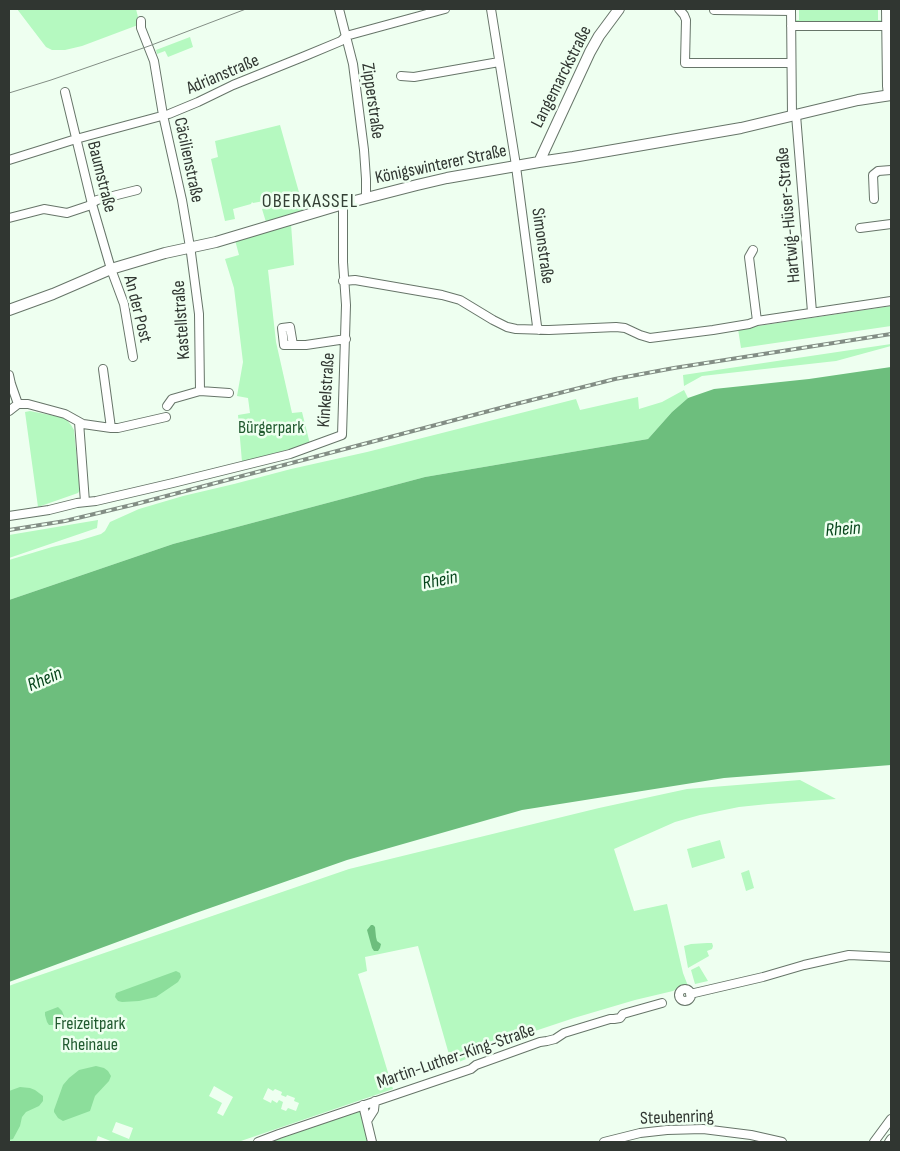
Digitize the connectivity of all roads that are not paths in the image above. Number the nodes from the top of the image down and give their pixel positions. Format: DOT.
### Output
graph roads {
  1 [pos="339,9"];
  2 [pos="445,9"];
  3 [pos="491,9"];
  4 [pos="619,9"];
  5 [pos="679,9"];
  6 [pos="714,10"];
  7 [pos="791,10"];
  8 [pos="888,11"];
  9 [pos="141,21"];
  10 [pos="791,26"];
  11 [pos="886,26"];
  12 [pos="346,36"];
  13 [pos="499,62"];
  14 [pos="791,62"];
  15 [pos="401,76"];
  16 [pos="65,92"];
  17 [pos="890,95"];
  18 [pos="163,115"];
  19 [pos="794,115"];
  20 [pos="76,139"];
  21 [pos="9,160"];
  22 [pos="539,162"];
  23 [pos="516,166"];
  24 [pos="891,170"];
  25 [pos="137,190"];
  26 [pos="366,198"];
  27 [pos="874,198"];
  28 [pos="92,204"];
  29 [pos="343,204"];
  30 [pos="9,218"];
  31 [pos="891,224"];
  32 [pos="860,228"];
  33 [pos="190,247"];
  34 [pos="753,250"];
  35 [pos="111,269"];
  36 [pos="344,282"];
  37 [pos="891,301"];
  38 [pos="9,310"];
  39 [pos="812,312"];
  40 [pos="757,321"];
  41 [pos="539,330"];
  42 [pos="346,339"];
  43 [pos="293,345"];
  44 [pos="133,357"];
  45 [pos="104,370"];
  46 [pos="9,374"];
  47 [pos="200,390"];
  48 [pos="228,394"];
  49 [pos="18,404"];
  50 [pos="167,406"];
  51 [pos="9,411"];
  52 [pos="166,417"];
  53 [pos="79,422"];
  54 [pos="112,428"];
  55 [pos="85,502"];
  56 [pos="9,516"];
  57 [pos="891,957"];
  58 [pos="690,994"];
  59 [pos="662,1003"];
  60 [pos="375,1101"];
  61 [pos="362,1106"];
  62 [pos="891,1119"];
  63 [pos="367,1121"];
  64 [pos="891,1139"];
  65 [pos="258,1142"];
  66 [pos="372,1142"];
  67 [pos="604,1142"];
  68 [pos="782,1142"];
  69 [pos="874,1142"];
  70 [pos="889,1142"];
  1 -- 12 [label="street, Zipperstraße"];
  2 -- 12 [label="street, Adrianstraße"];
  3 -- 13 [label="street, Simonstraße"];
  4 -- 22 [label="main road, Langemarckstraße"];
  5 -- 14 [label="street"];
  6 -- 7 [label="street"];
  7 -- 10 [label="street, Hartwig-Hüser-Straße"];
  8 -- 11 [label="street"];
  9 -- 18 [label="street, Cäcilienstraße"];
  10 -- 11 [label="street"];
  10 -- 14 [label="street, Hartwig-Hüser-Straße"];
  11 -- 17 [label="street"];
  12 -- 18 [label="street, Adrianstraße"];
  12 -- 26 [label="street, Zipperstraße"];
  13 -- 15 [label="street"];
  13 -- 23 [label="street, Simonstraße"];
  14 -- 19 [label="street, Hartwig-Hüser-Straße"];
  16 -- 20 [label="street, Baumstraße"];
  17 -- 19 [label="main road, Königswinterer Straße"];
  18 -- 20 [label="street, Adrianstraße"];
  18 -- 33 [label="street, Cäcilienstraße"];
  19 -- 22 [label="main road, Königswinterer Straße"];
  19 -- 39 [label="street, Hartwig-Hüser-Straße"];
  20 -- 21 [label="street, Adrianstraße"];
  20 -- 28 [label="street, Baumstraße"];
  22 -- 23 [label="main road, Königswinterer Straße"];
  23 -- 26 [label="main road, Königswinterer Straße"];
  23 -- 41 [label="street, Simonstraße"];
  24 -- 27 [label="street"];
  25 -- 28 [label="street"];
  26 -- 29 [label="main road, Königswinterer Straße"];
  28 -- 30 [label="street"];
  28 -- 35 [label="street, Baumstraße"];
  29 -- 33 [label="main road, Königswinterer Straße"];
  29 -- 36 [label="street, Kinkelstraße"];
  31 -- 32 [label="street"];
  33 -- 35 [label="main road, Königswinterer Straße"];
  33 -- 47 [label="street, Kastellstraße"];
  34 -- 40 [label="street"];
  35 -- 38 [label="main road, Königswinterer Straße"];
  35 -- 44 [label="street, An der Post"];
  36 -- 41 [label="street"];
  36 -- 42 [label="street, Kinkelstraße"];
  37 -- 39 [label="street"];
  39 -- 40 [label="street"];
  40 -- 41 [label="street"];
  42 -- 43 [label="street"];
  42 -- 55 [label="street, Kinkelstraße"];
  45 -- 54 [label="street"];
  46 -- 49 [label="street"];
  47 -- 48 [label="street"];
  47 -- 50 [label="street"];
  49 -- 51 [label="street"];
  49 -- 53 [label="street"];
  52 -- 54 [label="street"];
  53 -- 54 [label="street"];
  53 -- 55 [label="street"];
  55 -- 56 [label="street, Kinkelstraße"];
  57 -- 58 [label="street"];
  59 -- 60 [label="street, Martin-Luther-King-Straße"];
  60 -- 61 [label="street, Martin-Luther-King-Straße"];
  60 -- 63 [label="street"];
  61 -- 63 [label="street"];
  61 -- 65 [label="street, Martin-Luther-King-Straße"];
  62 -- 69 [label="street"];
  63 -- 66 [label="street"];
  64 -- 70 [label="street"];
  67 -- 68 [label="street, Steubenring"];
}
